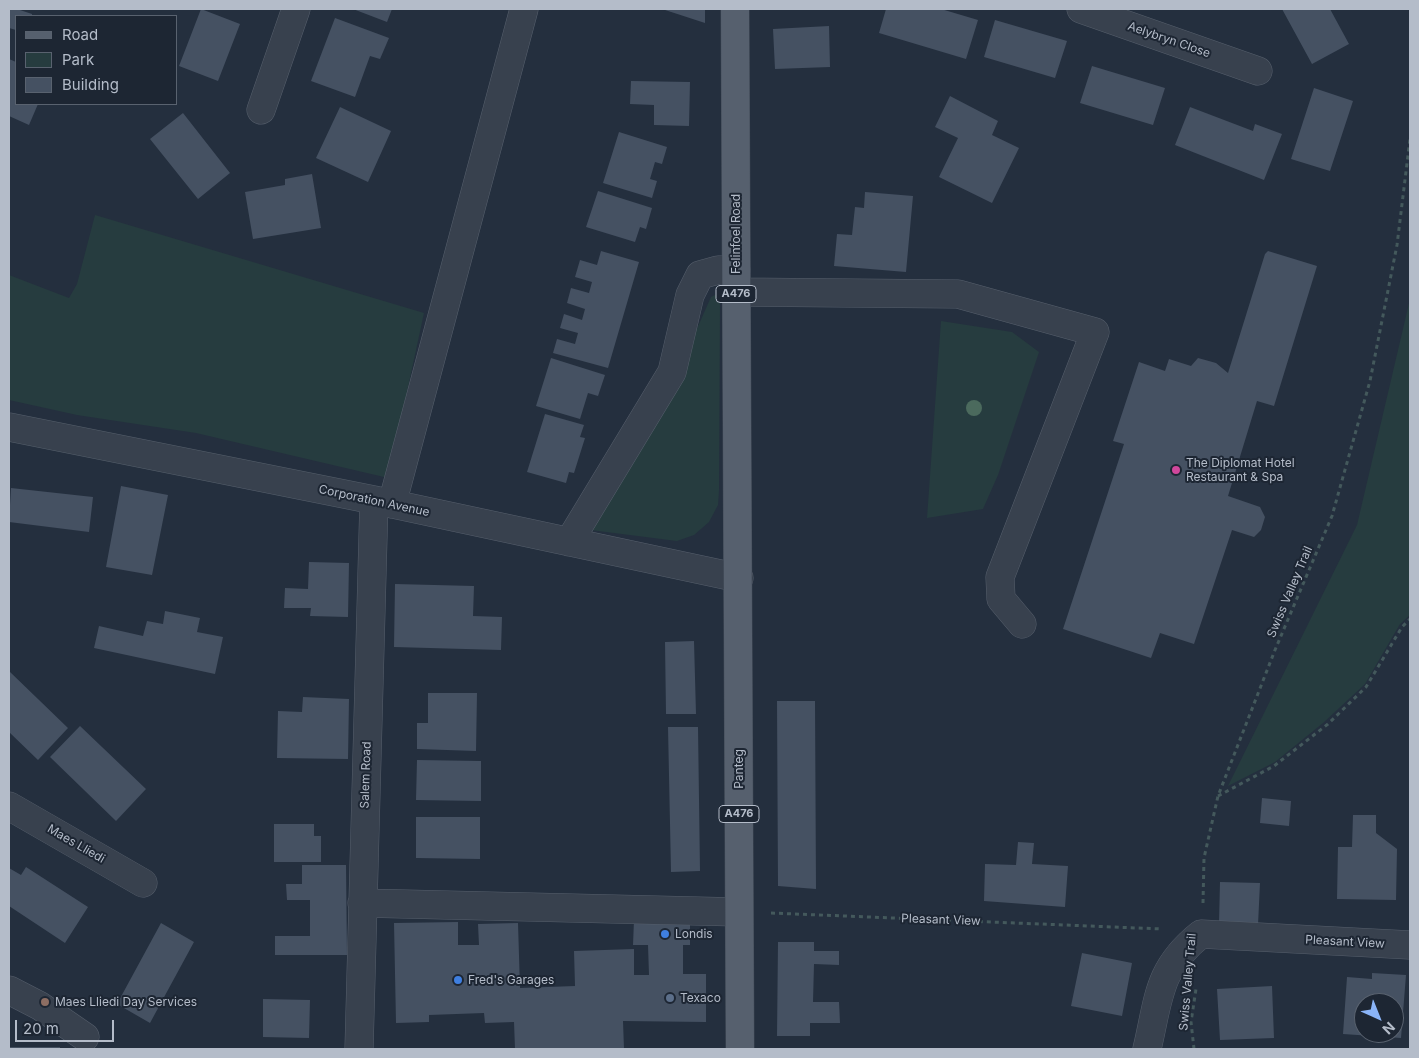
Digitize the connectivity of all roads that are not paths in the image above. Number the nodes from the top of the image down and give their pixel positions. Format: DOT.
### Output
graph roads {
  1 [pos="296,9"];
  2 [pos="524,9"];
  3 [pos="735,9"];
  4 [pos="1081,9"];
  5 [pos="1258,70"];
  6 [pos="261,110"];
  7 [pos="736,281"];
  8 [pos="9,427"];
  9 [pos="383,502"];
  10 [pos="569,542"];
  11 [pos="739,578"];
  12 [pos="1022,624"];
  13 [pos="9,806"];
  14 [pos="144,882"];
  15 [pos="362,904"];
  16 [pos="738,912"];
  17 [pos="1410,945"];
  18 [pos="9,990"];
  19 [pos="85,1037"];
  20 [pos="359,1049"];
  21 [pos="740,1049"];
  22 [pos="1147,1049"];
  1 -- 6 [label="street"];
  2 -- 9 [label="street, Salem Road"];
  3 -- 7 [label="main road, Felinfoel Road / A476"];
  4 -- 5 [label="street, Aelybryn Close"];
  7 -- 10 [label="street"];
  7 -- 11 [label="main road, Felinfoel Road / A476"];
  7 -- 12 [label="street"];
  8 -- 9 [label="street, Corporation Avenue"];
  9 -- 10 [label="street, Corporation Avenue"];
  9 -- 15 [label="street, Salem Road"];
  10 -- 11 [label="street, Corporation Avenue"];
  11 -- 16 [label="main road, Panteg / A476"];
  13 -- 14 [label="street, Maes Lliedi"];
  15 -- 16 [label="street"];
  15 -- 20 [label="street, Salem Road"];
  16 -- 21 [label="main road, Panteg / A476"];
  17 -- 22 [label="street, Pleasant View"];
  18 -- 19 [label="street"];
}
